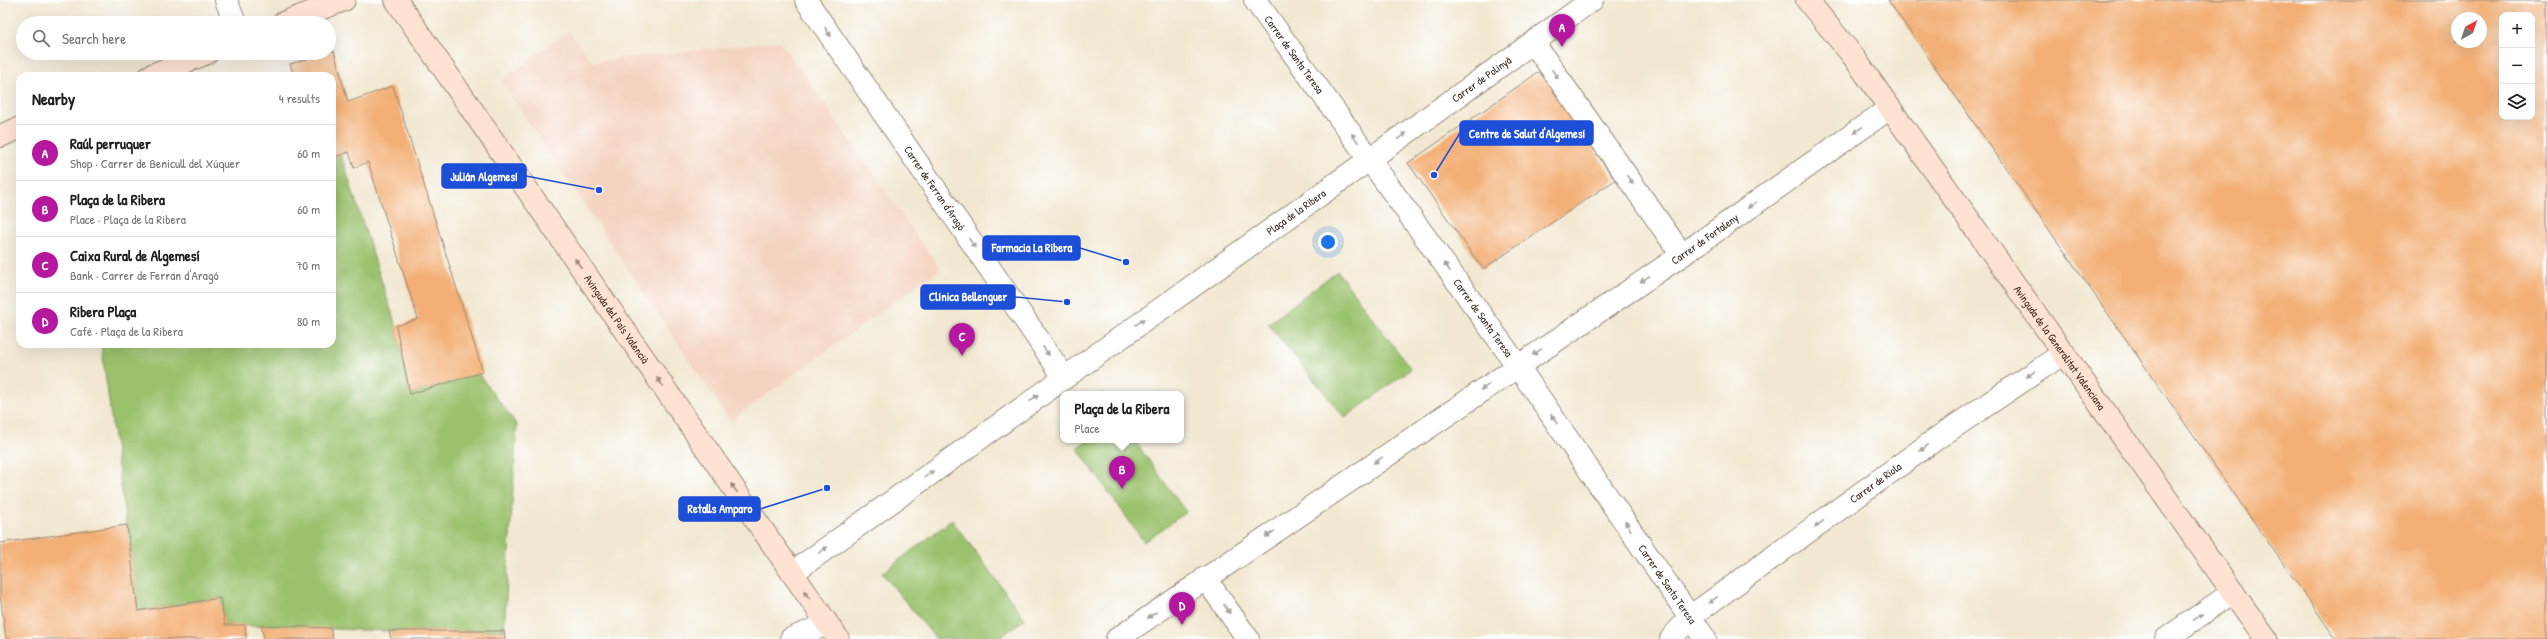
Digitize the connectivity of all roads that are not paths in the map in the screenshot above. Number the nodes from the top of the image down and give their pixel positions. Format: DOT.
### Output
graph roads {
  1 [pos="226,0"];
  2 [pos="344,0"];
  3 [pos="396,0"];
  4 [pos="806,0"];
  5 [pos="1255,0"];
  6 [pos="1592,0"];
  7 [pos="1807,0"];
  8 [pos="1819,0"];
  9 [pos="232,16"];
  10 [pos="302,16"];
  11 [pos="1533,42"];
  12 [pos="1853,56"];
  13 [pos="190,60"];
  14 [pos="160,72"];
  15 [pos="1890,108"];
  16 [pos="16,130"];
  17 [pos="0,136"];
  18 [pos="1370,159"];
  19 [pos="1682,255"];
  20 [pos="2064,353"];
  21 [pos="1517,365"];
  22 [pos="1064,377"];
  23 [pos="792,573"];
  24 [pos="1205,578"];
  25 [pos="2233,592"];
  26 [pos="1690,617"];
  27 [pos="832,632"];
  28 [pos="791,639"];
  29 [pos="1117,639"];
  30 [pos="1248,639"];
  31 [pos="1671,639"];
  32 [pos="1705,639"];
  33 [pos="2166,639"];
  34 [pos="2266,639"];
  1 -- 9 [label="street"];
  2 -- 10 [label="street"];
  23 -- 3 [label="street, Avinguda del País Valencià, one-way"];
  4 -- 22 [label="street, Carrer de Ferran d'Aragó, one-way"];
  18 -- 5 [label="street, Carrer de Santa Teresa, one-way"];
  6 -- 11 [label="street, Carrer de Polinyà"];
  7 -- 12 [label="street, Avinguda de la Generalitat Valenciana"];
  8 -- 12 [label="street, Avinguda de la Generalitat Valenciana"];
  18 -- 11 [label="street, Carrer de Polinyà, one-way"];
  11 -- 19 [label="street, one-way"];
  12 -- 15 [label="street, Avinguda de la Generalitat Valenciana"];
  13 -- 14 [label="street"];
  15 -- 19 [label="street, Carrer de Fortaleny, one-way"];
  15 -- 20 [label="street, Avinguda de la Generalitat Valenciana"];
  16 -- 17 [label="street"];
  21 -- 18 [label="street, Carrer de Santa Teresa, one-way"];
  22 -- 18 [label="street, Plaça de la Ribera, one-way"];
  19 -- 21 [label="street, Carrer de Fortaleny, one-way"];
  20 -- 25 [label="street, Avinguda de la Generalitat Valenciana"];
  20 -- 26 [label="street, Carrer de Riola, one-way"];
  21 -- 24 [label="street, one-way"];
  26 -- 21 [label="street, Carrer de Santa Teresa, one-way"];
  23 -- 22 [label="street, Plaça de la Ribera, one-way"];
  27 -- 23 [label="street, Avinguda del País Valencià, one-way"];
  24 -- 29 [label="street, one-way"];
  24 -- 30 [label="street, one-way"];
  33 -- 25 [label="street, one-way"];
  25 -- 34 [label="street, Avinguda de la Generalitat Valenciana"];
  26 -- 31 [label="street, Carrer de Riola"];
  26 -- 32 [label="street, Carrer de Santa Teresa"];
  27 -- 28 [label="street"];
}
